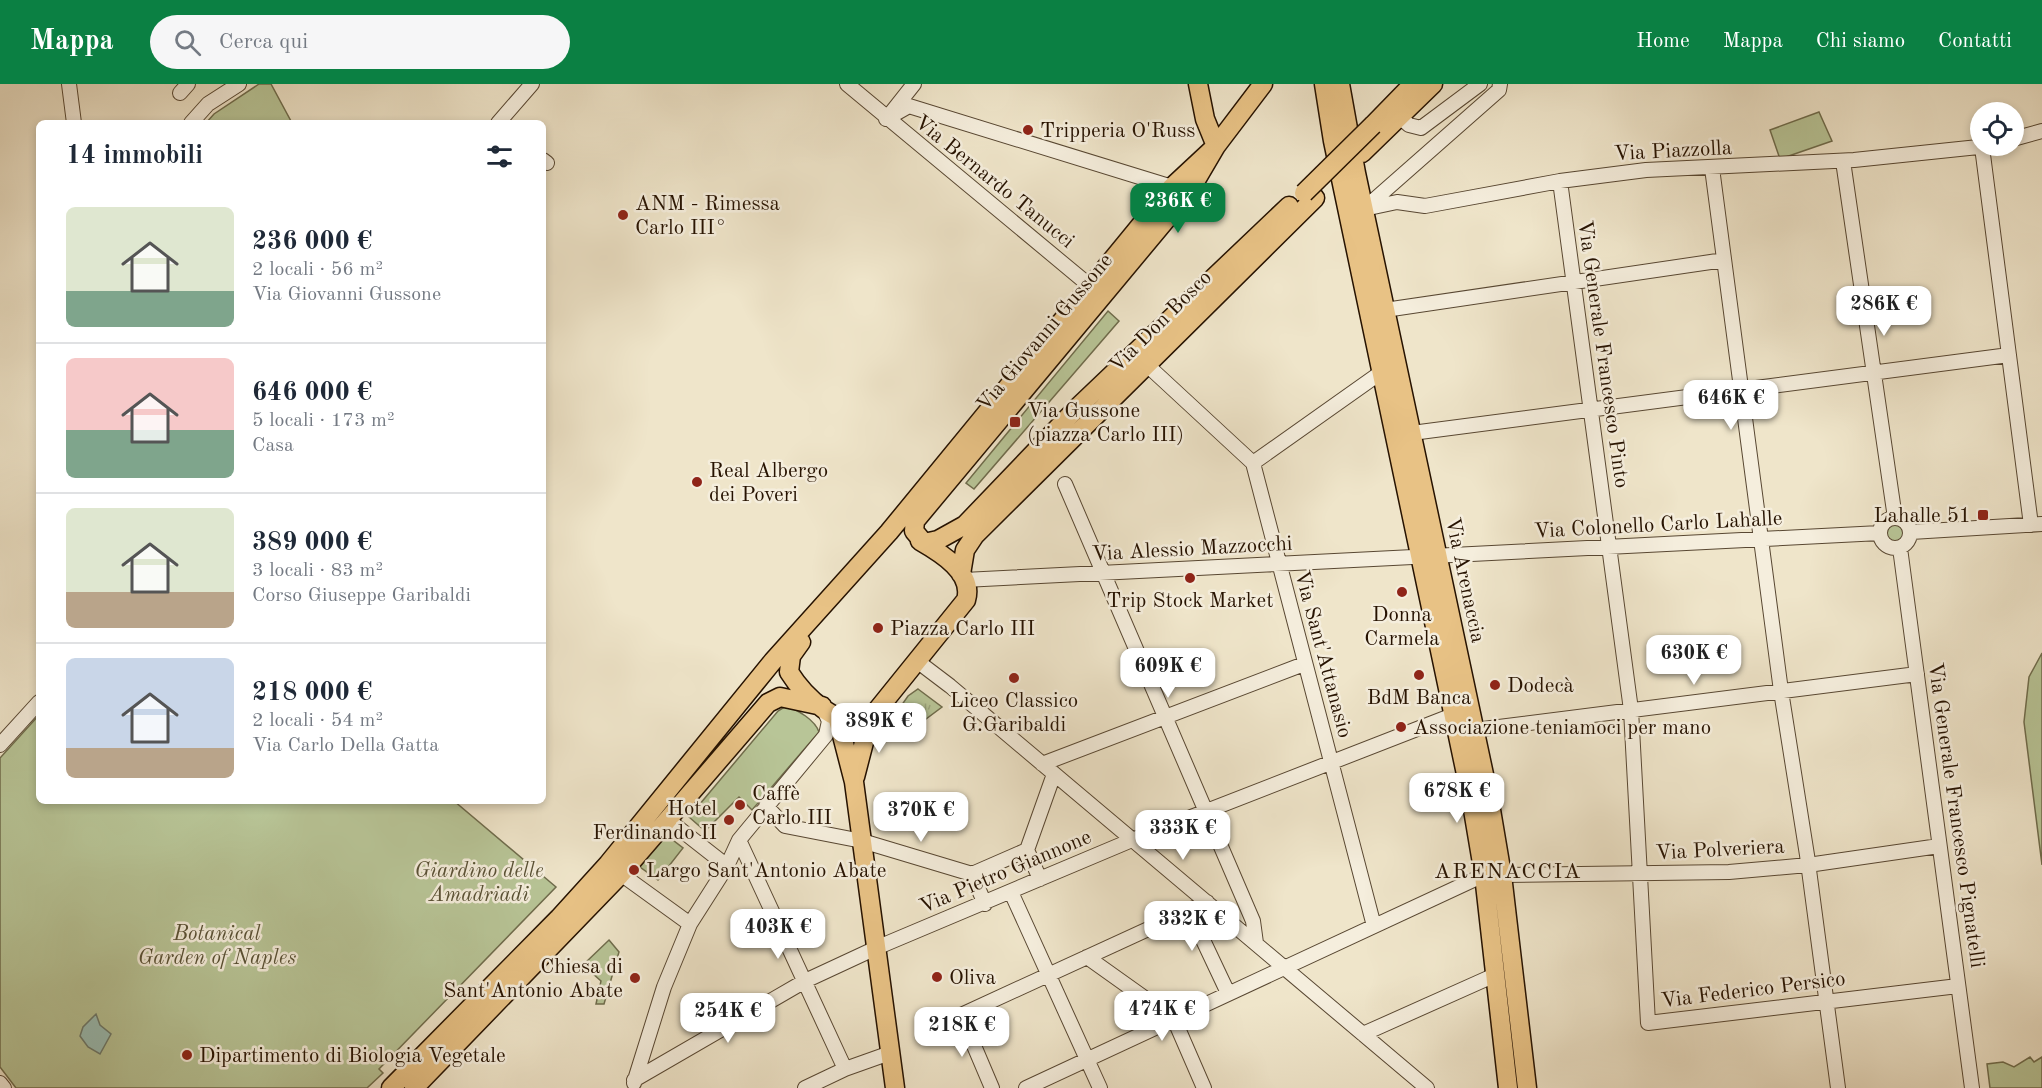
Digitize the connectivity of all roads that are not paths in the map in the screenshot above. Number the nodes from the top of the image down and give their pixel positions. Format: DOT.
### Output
graph roads {
  1 [pos="69,84"];
  2 [pos="239,84"];
  3 [pos="532,84"];
  4 [pos="847,84"];
  5 [pos="914,84"];
  6 [pos="1198,84"];
  7 [pos="1263,84"];
  8 [pos="1324,84"];
  9 [pos="1340,84"];
  10 [pos="1413,84"];
  11 [pos="1433,84"];
  12 [pos="1480,84"];
  13 [pos="1500,84"];
  14 [pos="1395,112"];
  15 [pos="886,119"];
  16 [pos="74,120"];
  17 [pos="194,120"];
  18 [pos="499,120"];
  19 [pos="2042,131"];
  20 [pos="2024,136"];
  21 [pos="1216,146"];
  22 [pos="1970,148"];
  23 [pos="1986,156"];
  24 [pos="1842,161"];
  25 [pos="1712,168"];
  26 [pos="1560,181"];
  27 [pos="1172,187"];
  28 [pos="1309,195"];
  29 [pos="1364,209"];
  30 [pos="1724,260"];
  31 [pos="1574,282"];
  32 [pos="1096,291"];
  33 [pos="1385,310"];
  34 [pos="2008,355"];
  35 [pos="1147,365"];
  36 [pos="1383,370"];
  37 [pos="1873,372"];
  38 [pos="1741,390"];
  39 [pos="1591,409"];
  40 [pos="1412,433"];
  41 [pos="1253,463"];
  42 [pos="1065,484"];
  43 [pos="1895,518"];
  44 [pos="2036,524"];
  45 [pos="889,532"];
  46 [pos="1911,532"];
  47 [pos="1880,533"];
  48 [pos="1761,540"];
  49 [pos="924,543"];
  50 [pos="1609,548"];
  51 [pos="1900,548"];
  52 [pos="1430,557"];
  53 [pos="1278,565"];
  54 [pos="1103,573"];
  55 [pos="963,577"];
  56 [pos="812,620"];
  57 [pos="916,661"];
  58 [pos="1304,664"];
  59 [pos="1917,674"];
  60 [pos="1781,691"];
  61 [pos="36,705"];
  62 [pos="822,706"];
  63 [pos="1631,710"];
  64 [pos="1453,715"];
  65 [pos="837,716"];
  66 [pos="1165,717"];
  67 [pos="870,718"];
  68 [pos="1475,730"];
  69 [pos="0,745"];
  70 [pos="1330,762"];
  71 [pos="1042,764"];
  72 [pos="1054,774"];
  73 [pos="854,782"];
  74 [pos="766,806"];
  75 [pos="1205,811"];
  76 [pos="667,819"];
  77 [pos="738,840"];
  78 [pos="1132,840"];
  79 [pos="862,841"];
  80 [pos="1940,846"];
  81 [pos="1027,850"];
  82 [pos="1808,865"];
  83 [pos="727,866"];
  84 [pos="614,870"];
  85 [pos="1640,873"];
  86 [pos="972,874"];
  87 [pos="1493,875"];
  88 [pos="1040,879"];
  89 [pos="1011,892"];
  90 [pos="1207,902"];
  91 [pos="985,903"];
  92 [pos="690,924"];
  93 [pos="1374,926"];
  94 [pos="1256,943"];
  95 [pos="876,948"];
  96 [pos="1087,957"];
  97 [pos="1284,967"];
  98 [pos="1049,975"];
  99 [pos="1495,975"];
  100 [pos="806,981"];
  101 [pos="1958,986"];
  102 [pos="1228,993"];
  103 [pos="1826,1001"];
  104 [pos="1174,1018"];
  105 [pos="1363,1034"];
  106 [pos="890,1053"];
  107 [pos="1087,1059"];
  108 [pos="845,1069"];
  109 [pos="0,1083"];
  110 [pos="633,1084"];
  111 [pos="4,1088"];
  112 [pos="391,1088"];
  113 [pos="414,1088"];
  114 [pos="805,1088"];
  115 [pos="895,1088"];
  116 [pos="992,1088"];
  117 [pos="1026,1088"];
  118 [pos="1100,1088"];
  119 [pos="1204,1088"];
  120 [pos="1427,1088"];
  121 [pos="1508,1088"];
  122 [pos="1527,1088"];
  123 [pos="1838,1088"];
  124 [pos="1971,1088"];
  1 -- 16 [label="street"];
  2 -- 17 [label="street"];
  3 -- 18 [label="street"];
  4 -- 15 [label="street, Via Bernardo Tanucci"];
  5 -- 15 [label="street"];
  6 -- 21 [label="main road"];
  7 -- 21 [label="main road, Via Giovanni Gussone"];
  8 -- 36 [label="main road, Via Arenaccia"];
  9 -- 29 [label="main road, Via Arenaccia"];
  10 -- 14 [label="main road, Via Don Bosco"];
  11 -- 14 [label="main road, Via Don Bosco"];
  12 -- 14 [label="street"];
  13 -- 29 [label="street"];
  14 -- 28 [label="main road, Via Don Bosco"];
  14 -- 28 [label="main road, Via Don Bosco, bridge"];
  15 -- 27 [label="street"];
  15 -- 32 [label="street, Via Bernardo Tanucci"];
  19 -- 20 [label="street"];
  21 -- 27 [label="main road, Via Giovanni Gussone"];
  21 -- 32 [label="main road, Via Giovanni Gussone"];
  22 -- 24 [label="street, Via Piazzolla"];
  23 -- 34 [label="street"];
  24 -- 25 [label="street, Via Piazzolla"];
  24 -- 37 [label="street"];
  25 -- 26 [label="street, Via Piazzolla"];
  25 -- 30 [label="street"];
  26 -- 29 [label="street, Via Piazzolla"];
  26 -- 31 [label="street, Via Generale Francesco Pinto"];
  27 -- 32 [label="main road, Via Giovanni Gussone"];
  28 -- 35 [label="main road, Via Don Bosco"];
  28 -- 49 [label="main road, Via Don Bosco"];
  29 -- 33 [label="main road, Via Arenaccia"];
  30 -- 31 [label="street"];
  30 -- 38 [label="street"];
  31 -- 33 [label="street"];
  31 -- 39 [label="street, Via Generale Francesco Pinto"];
  32 -- 45 [label="main road, Via Giovanni Gussone"];
  32 -- 49 [label="main road, Via Giovanni Gussone"];
  33 -- 40 [label="main road, Via Arenaccia"];
  34 -- 37 [label="street"];
  34 -- 44 [label="street"];
  35 -- 41 [label="street"];
  35 -- 55 [label="main road, Via Don Bosco"];
  36 -- 41 [label="street"];
  36 -- 52 [label="main road, Via Arenaccia"];
  37 -- 38 [label="street"];
  37 -- 43 [label="street"];
  38 -- 39 [label="street"];
  38 -- 48 [label="street"];
  39 -- 40 [label="street"];
  39 -- 50 [label="street, Via Generale Francesco Pinto"];
  40 -- 52 [label="main road, Via Arenaccia"];
  41 -- 53 [label="street, Via Sant'Attanasio"];
  42 -- 54 [label="street"];
  43 -- 46 [label="street"];
  43 -- 47 [label="street"];
  44 -- 46 [label="street"];
  45 -- 49 [label="main road"];
  45 -- 56 [label="main road"];
  46 -- 51 [label="street"];
  47 -- 48 [label="street, Via Colonello Carlo Lahalle"];
  47 -- 51 [label="street"];
  48 -- 50 [label="street, Via Colonello Carlo Lahalle"];
  48 -- 60 [label="street"];
  49 -- 55 [label="main road"];
  50 -- 52 [label="street, Via Colonello Carlo Lahalle"];
  50 -- 63 [label="street, Via Generale Francesco Pinto"];
  51 -- 59 [label="street, Via Generale Francesco Pignatelli"];
  52 -- 53 [label="street, Via Alessio Mazzocchi"];
  52 -- 64 [label="main road, Via Arenaccia"];
  52 -- 68 [label="main road, Via Arenaccia"];
  53 -- 54 [label="street, Via Alessio Mazzocchi"];
  53 -- 58 [label="street, Via Sant'Attanasio"];
  54 -- 55 [label="street, Via Alessio Mazzocchi"];
  54 -- 66 [label="street"];
  55 -- 57 [label="main road"];
  56 -- 62 [label="main road"];
  56 -- 84 [label="main road"];
  57 -- 67 [label="main road"];
  57 -- 71 [label="street"];
  58 -- 66 [label="street"];
  58 -- 70 [label="street, Via Sant'Attanasio"];
  59 -- 60 [label="street"];
  59 -- 80 [label="street, Via Generale Francesco Pignatelli"];
  60 -- 63 [label="street"];
  60 -- 82 [label="street"];
  61 -- 69 [label="street"];
  62 -- 65 [label="main road"];
  62 -- 74 [label="street"];
  62 -- 76 [label="main road"];
  63 -- 68 [label="street"];
  63 -- 85 [label="street, Via Federico Persico"];
  64 -- 70 [label="street, Via Pietro Giannone"];
  64 -- 87 [label="main road, Via Arenaccia"];
  65 -- 67 [label="main road"];
  65 -- 73 [label="main road"];
  66 -- 71 [label="street"];
  66 -- 75 [label="street"];
  67 -- 73 [label="main road"];
  68 -- 87 [label="main road, Via Arenaccia"];
  70 -- 75 [label="street, Via Pietro Giannone"];
  70 -- 93 [label="street, Via Sant'Attanasio"];
  71 -- 72 [label="street"];
  72 -- 78 [label="street"];
  72 -- 81 [label="street"];
  73 -- 79 [label="main road"];
  74 -- 77 [label="street"];
  74 -- 79 [label="street"];
  75 -- 78 [label="street, Via Pietro Giannone"];
  75 -- 94 [label="street"];
  76 -- 83 [label="street"];
  76 -- 84 [label="main road"];
  77 -- 83 [label="street"];
  77 -- 100 [label="street"];
  78 -- 88 [label="street, Via Pietro Giannone"];
  78 -- 90 [label="street"];
  79 -- 86 [label="street"];
  79 -- 95 [label="main road"];
  80 -- 82 [label="street, Via Polveriera"];
  80 -- 101 [label="street, Via Generale Francesco Pignatelli"];
  81 -- 86 [label="street"];
  81 -- 88 [label="street"];
  82 -- 85 [label="street, Via Polveriera"];
  82 -- 103 [label="street"];
  83 -- 92 [label="street"];
  84 -- 92 [label="street"];
  84 -- 112 [label="main road"];
  84 -- 113 [label="main road"];
  85 -- 87 [label="street, Via Polveriera"];
  85 -- 103 [label="street, Via Federico Persico"];
  86 -- 91 [label="street"];
  87 -- 93 [label="street"];
  87 -- 99 [label="main road, Via Arenaccia"];
  87 -- 122 [label="main road, Via Arenaccia"];
  88 -- 89 [label="street, Via Pietro Giannone"];
  89 -- 91 [label="street, Via Pietro Giannone"];
  89 -- 98 [label="street"];
  90 -- 94 [label="street"];
  90 -- 96 [label="street"];
  90 -- 102 [label="street"];
  91 -- 95 [label="street, Via Pietro Giannone"];
  92 -- 110 [label="street"];
  93 -- 97 [label="street"];
  94 -- 97 [label="street"];
  95 -- 100 [label="street, Via Pietro Giannone"];
  95 -- 106 [label="main road"];
  96 -- 98 [label="street"];
  96 -- 104 [label="street"];
  97 -- 102 [label="street"];
  97 -- 105 [label="street"];
  98 -- 107 [label="street"];
  98 -- 116 [label="street"];
  99 -- 105 [label="street"];
  99 -- 121 [label="main road, Via Arenaccia"];
  100 -- 108 [label="street"];
  100 -- 110 [label="street, Via Pietro Giannone"];
  101 -- 103 [label="street, Via Federico Persico"];
  101 -- 124 [label="street, Via Generale Francesco Pignatelli"];
  102 -- 104 [label="street"];
  103 -- 123 [label="street"];
  104 -- 107 [label="street"];
  104 -- 119 [label="street"];
  105 -- 120 [label="street"];
  106 -- 108 [label="street"];
  106 -- 115 [label="main road"];
  107 -- 117 [label="street"];
  107 -- 118 [label="street"];
  108 -- 114 [label="street"];
  109 -- 111 [label="street"];
}
